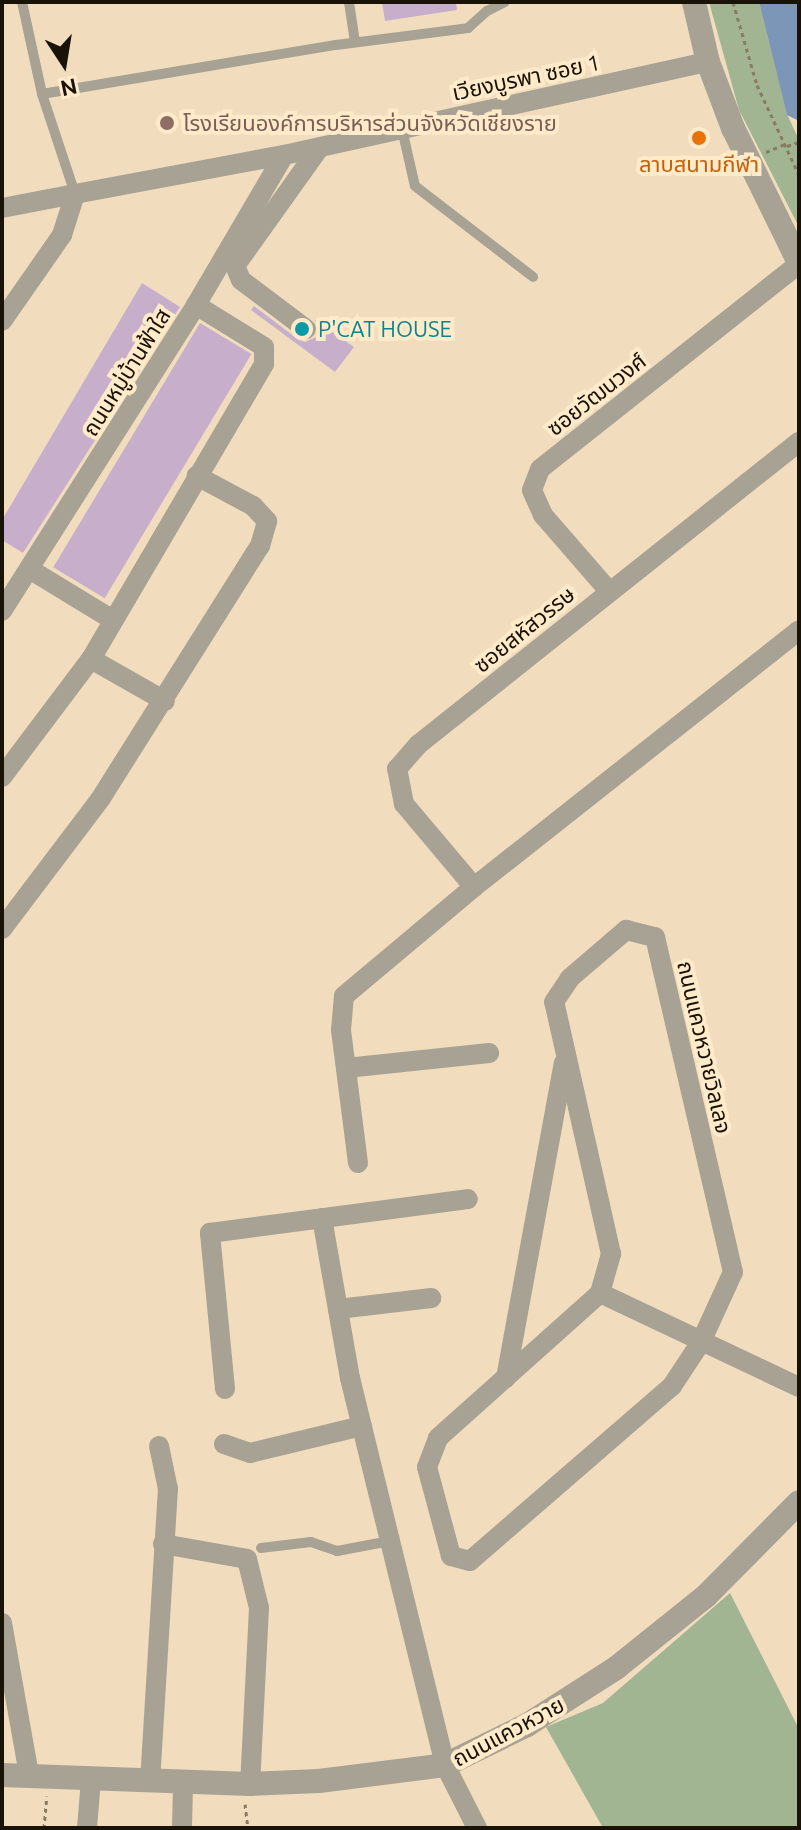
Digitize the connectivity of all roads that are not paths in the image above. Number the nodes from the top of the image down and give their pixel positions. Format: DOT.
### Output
graph roads {
  1 [pos="22,2"];
  2 [pos="349,2"];
  3 [pos="505,2"];
  4 [pos="694,2"];
  5 [pos="355,42"];
  6 [pos="708,62"];
  7 [pos="42,94"];
  8 [pos="402,129"];
  9 [pos="320,147"];
  10 [pos="284,155"];
  11 [pos="75,194"];
  12 [pos="2,208"];
  13 [pos="799,264"];
  14 [pos="533,277"];
  15 [pos="196,305"];
  16 [pos="2,321"];
  17 [pos="306,329"];
  18 [pos="799,442"];
  19 [pos="197,476"];
  20 [pos="31,570"];
  21 [pos="609,591"];
  22 [pos="2,611"];
  23 [pos="113,620"];
  24 [pos="799,630"];
  25 [pos="91,659"];
  26 [pos="165,701"];
  27 [pos="2,777"];
  28 [pos="474,887"];
  29 [pos="2,929"];
  30 [pos="489,1053"];
  31 [pos="566,1053"];
  32 [pos="346,1068"];
  33 [pos="358,1163"];
  34 [pos="468,1199"];
  35 [pos="322,1218"];
  36 [pos="600,1293"];
  37 [pos="431,1298"];
  38 [pos="338,1309"];
  39 [pos="701,1342"];
  40 [pos="506,1378"];
  41 [pos="799,1387"];
  42 [pos="225,1389"];
  43 [pos="362,1426"];
  44 [pos="224,1444"];
  45 [pos="159,1446"];
  46 [pos="799,1502"];
  47 [pos="392,1541"];
  48 [pos="163,1544"];
  49 [pos="261,1548"];
  50 [pos="2,1623"];
  51 [pos="445,1765"];
  52 [pos="2,1775"];
  53 [pos="39,1776"];
  54 [pos="91,1779"];
  55 [pos="150,1782"];
  56 [pos="183,1783"];
  57 [pos="246,1784"];
  58 [pos="2,1785"];
  59 [pos="87,1828"];
  60 [pos="182,1828"];
  61 [pos="477,1828"];
  1 -- 7 [label="lane"];
  2 -- 5 [label="lane"];
  3 -- 5 [label="lane"];
  4 -- 6 [label="street"];
  5 -- 7 [label="lane"];
  6 -- 8 [label="street, เวียงบูรพา ซอย 1"];
  6 -- 13 [label="street"];
  7 -- 11 [label="lane"];
  8 -- 9 [label="street, เวียงบูรพา ซอย 1"];
  8 -- 14 [label="lane"];
  9 -- 10 [label="street, เวียงบูรพา ซอย 1"];
  9 -- 17 [label="street"];
  10 -- 11 [label="street, เวียงบูรพา ซอย 1"];
  10 -- 15 [label="street, ถนนหมู่บ้านฟ้าใส"];
  11 -- 12 [label="street, เวียงบูรพา ซอย 1"];
  11 -- 16 [label="street"];
  13 -- 21 [label="street, ซอยวัฒนวงศ์"];
  15 -- 19 [label="street"];
  15 -- 20 [label="street, ถนนหมู่บ้านฟ้าใส"];
  18 -- 21 [label="street, ซอยสหัสวรรษ"];
  19 -- 23 [label="street"];
  19 -- 26 [label="street"];
  20 -- 22 [label="street, ถนนหมู่บ้านฟ้าใส"];
  20 -- 23 [label="street"];
  21 -- 28 [label="street, ซอยสหัสวรรษ"];
  23 -- 25 [label="street"];
  24 -- 28 [label="street"];
  25 -- 26 [label="street"];
  25 -- 27 [label="street"];
  26 -- 29 [label="street"];
  28 -- 32 [label="street"];
  30 -- 32 [label="street"];
  31 -- 36 [label="street, ถนนแควหวายวิลเลจ"];
  31 -- 39 [label="street, ถนนแควหวายวิลเลจ"];
  31 -- 40 [label="street, ถนนแควหวายวิลเลจ"];
  32 -- 33 [label="street"];
  34 -- 35 [label="street"];
  35 -- 38 [label="street"];
  35 -- 42 [label="street"];
  36 -- 39 [label="street"];
  36 -- 40 [label="street, ถนนแควหวายวิลเลจ"];
  37 -- 38 [label="street"];
  38 -- 43 [label="street"];
  39 -- 40 [label="street, ถนนแควหวายวิลเลจ"];
  39 -- 41 [label="street"];
  43 -- 44 [label="street"];
  43 -- 47 [label="street"];
  45 -- 48 [label="street"];
  46 -- 51 [label="street, ถนนแควหวาย"];
  47 -- 49 [label="lane"];
  47 -- 51 [label="street"];
  48 -- 55 [label="street"];
  48 -- 57 [label="street"];
  50 -- 53 [label="street"];
  51 -- 57 [label="street, ถนนแควหวาย"];
  51 -- 61 [label="street"];
  52 -- 53 [label="street, ถนนแควหวาย"];
  52 -- 58 [label="street"];
  53 -- 54 [label="street, ถนนแควหวาย"];
  54 -- 55 [label="street, ถนนแควหวาย"];
  54 -- 59 [label="street"];
  55 -- 56 [label="street, ถนนแควหวาย"];
  56 -- 57 [label="street, ถนนแควหวาย"];
  56 -- 60 [label="street"];
}
